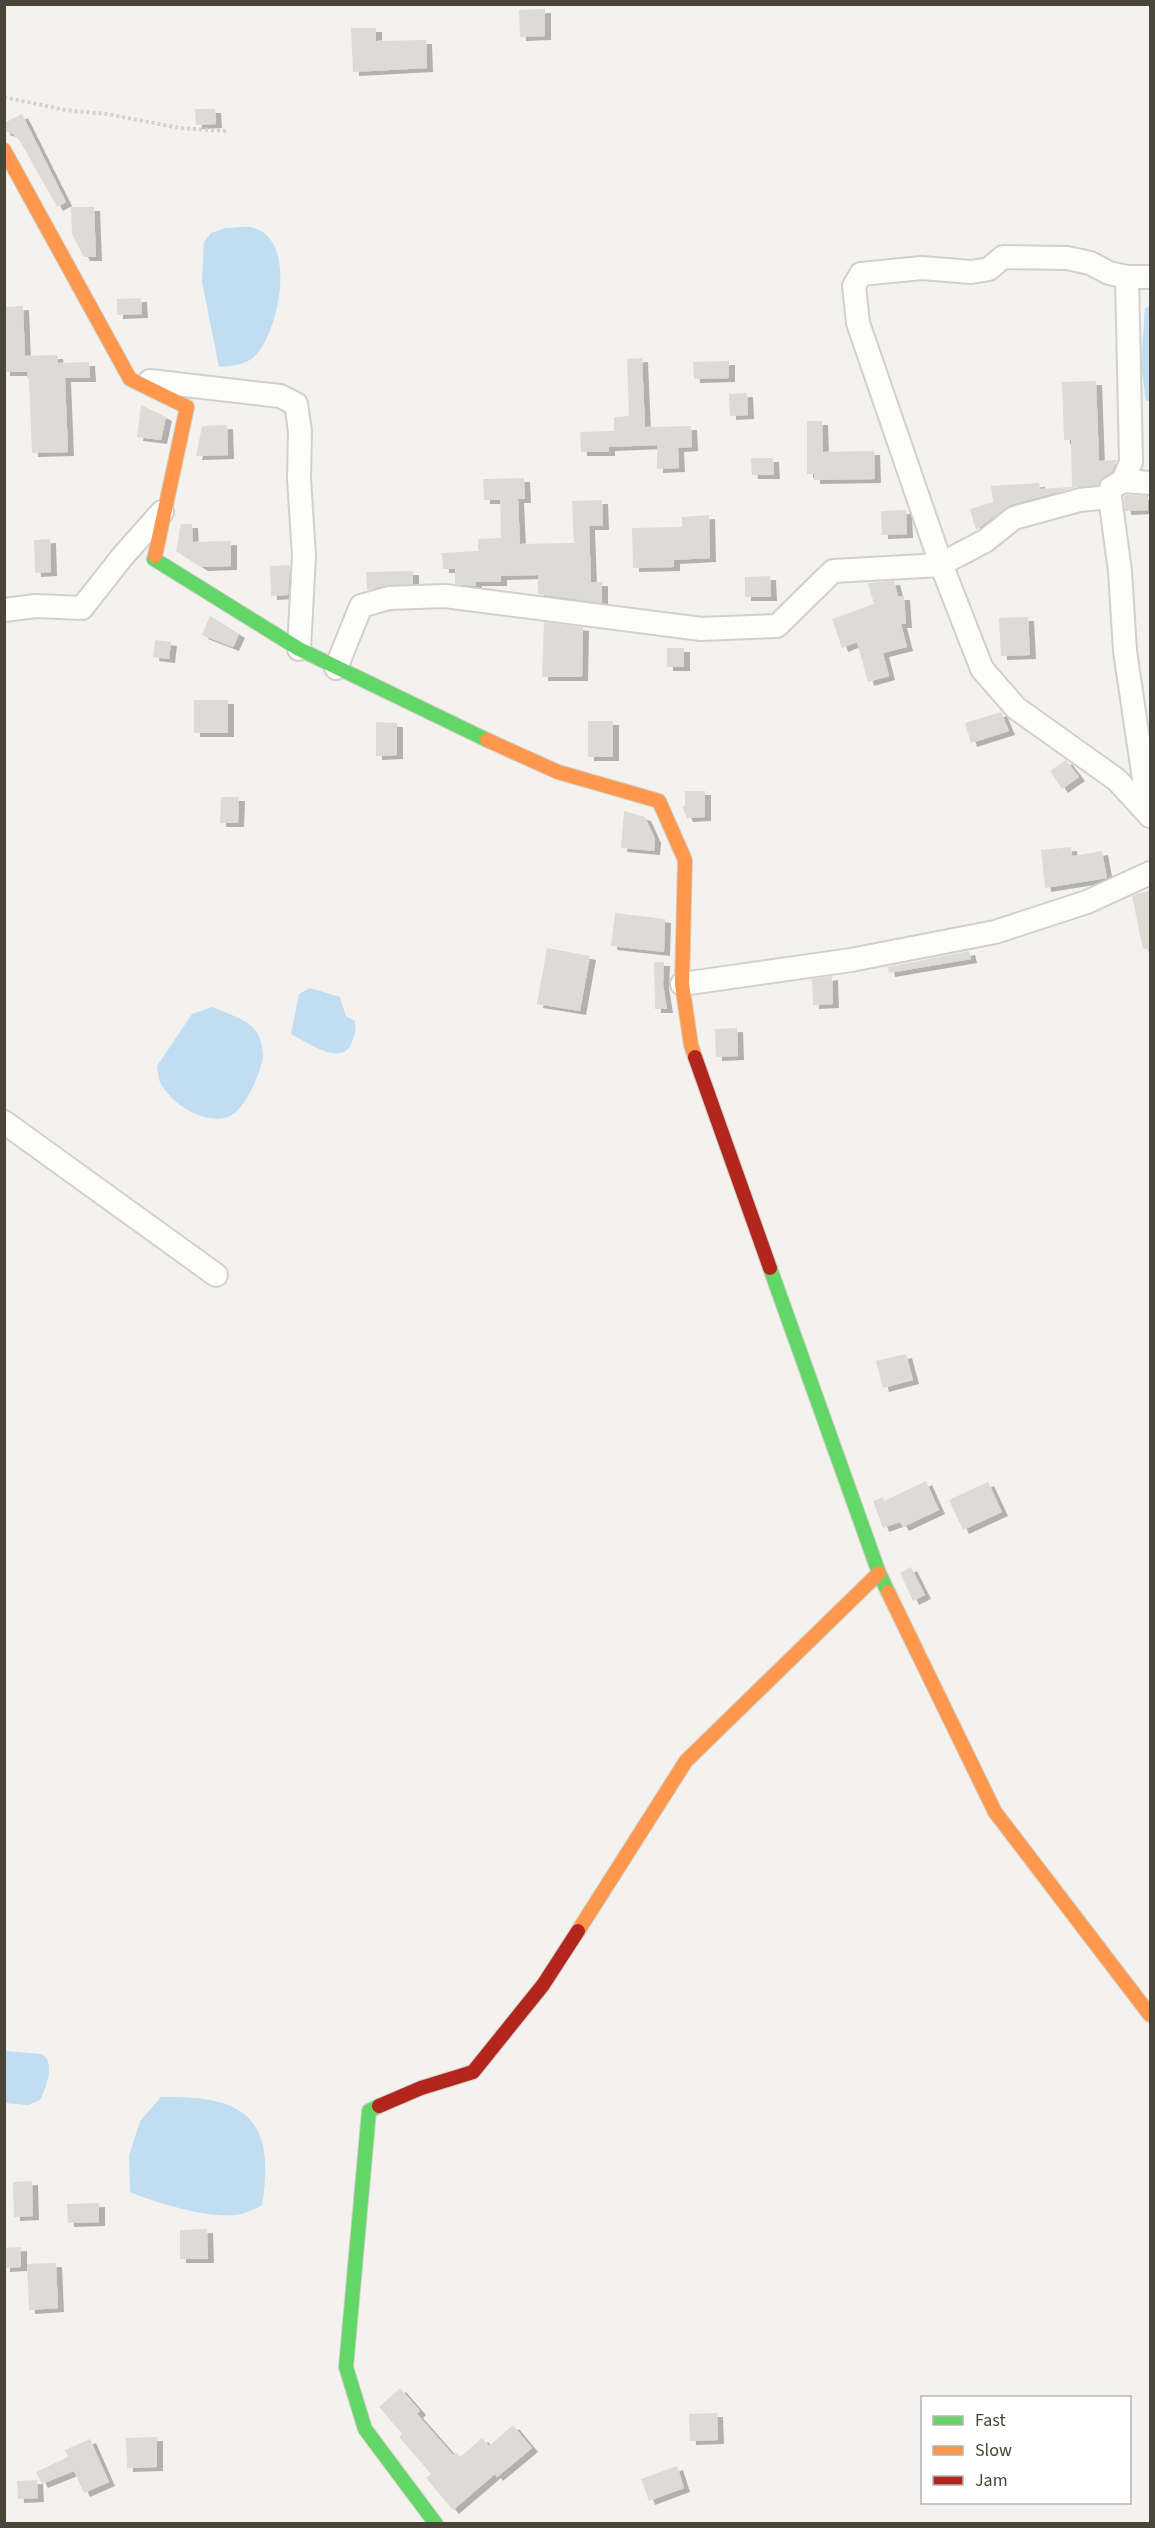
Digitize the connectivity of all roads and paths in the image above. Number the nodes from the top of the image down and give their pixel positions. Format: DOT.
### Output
graph roads {
  1 [pos="4,97"];
  2 [pos="227,131"];
  3 [pos="4,150"];
  4 [pos="1127,277"];
  5 [pos="1150,277"];
  6 [pos="130,379"];
  7 [pos="1150,483"];
  8 [pos="1117,489"];
  9 [pos="165,509"];
  10 [pos="941,565"];
  11 [pos="4,610"];
  12 [pos="299,649"];
  13 [pos="336,668"];
  14 [pos="1146,811"];
  15 [pos="1150,873"];
  16 [pos="682,984"];
  17 [pos="4,1122"];
  18 [pos="216,1275"];
  19 [pos="879,1573"];
  20 [pos="1150,2015"];
  21 [pos="436,2523"];
  1 -- 2 [label="path"];
  3 -- 6 [label="street"];
  4 -- 5 [label="street"];
  4 -- 8 [label="street"];
  4 -- 10 [label="street"];
  6 -- 9 [label="street"];
  6 -- 12 [label="street"];
  7 -- 8 [label="street"];
  8 -- 10 [label="street"];
  8 -- 14 [label="street"];
  9 -- 11 [label="street"];
  9 -- 12 [label="street"];
  10 -- 13 [label="street"];
  10 -- 14 [label="street"];
  12 -- 13 [label="street"];
  13 -- 16 [label="street"];
  15 -- 16 [label="street"];
  16 -- 19 [label="street"];
  17 -- 18 [label="street"];
  19 -- 20 [label="street"];
  19 -- 21 [label="street"];
}
